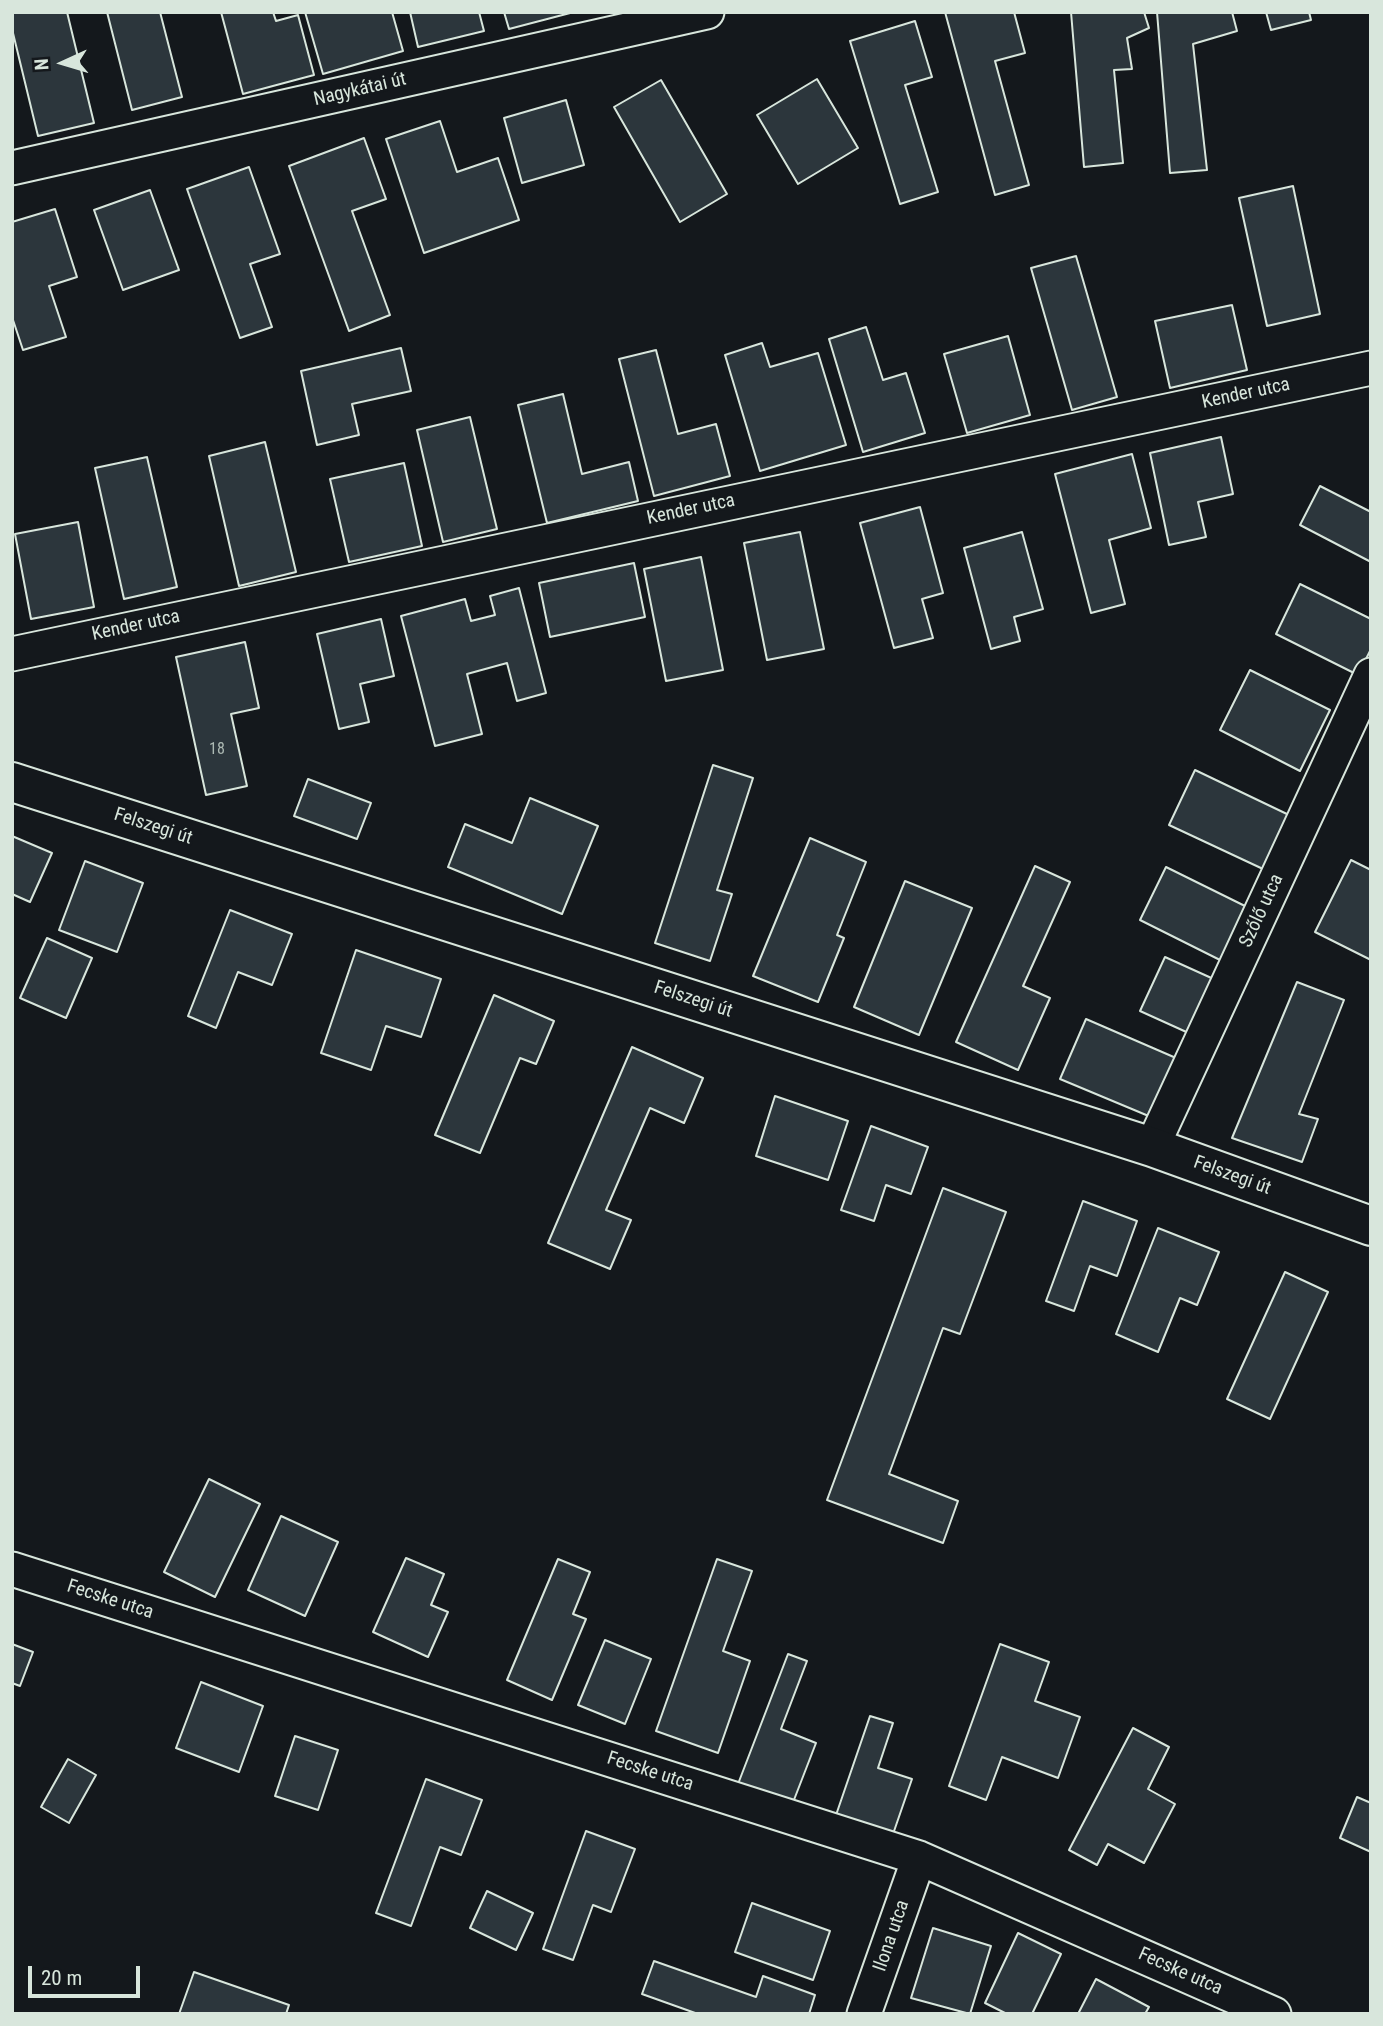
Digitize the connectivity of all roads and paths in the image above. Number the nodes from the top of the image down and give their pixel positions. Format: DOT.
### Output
graph roads {
  1 [pos="707,12"];
  2 [pos="12,168"];
  3 [pos="1371,368"];
  4 [pos="12,654"];
  5 [pos="1371,675"];
  6 [pos="12,782"];
  7 [pos="1152,1147"];
  8 [pos="1371,1226"];
  9 [pos="12,1569"];
  10 [pos="919,1858"];
  11 [pos="864,2014"];
  12 [pos="1274,2014"];
  1 -- 2 [label="street, Nagykátai út"];
  3 -- 4 [label="street, Kender utca"];
  5 -- 7 [label="street, Szőlő utca"];
  6 -- 7 [label="main road, Felszegi út"];
  7 -- 8 [label="main road, Felszegi út"];
  9 -- 10 [label="street, Fecske utca"];
  10 -- 11 [label="street, Ilona utca"];
  10 -- 12 [label="street, Fecske utca"];
}
